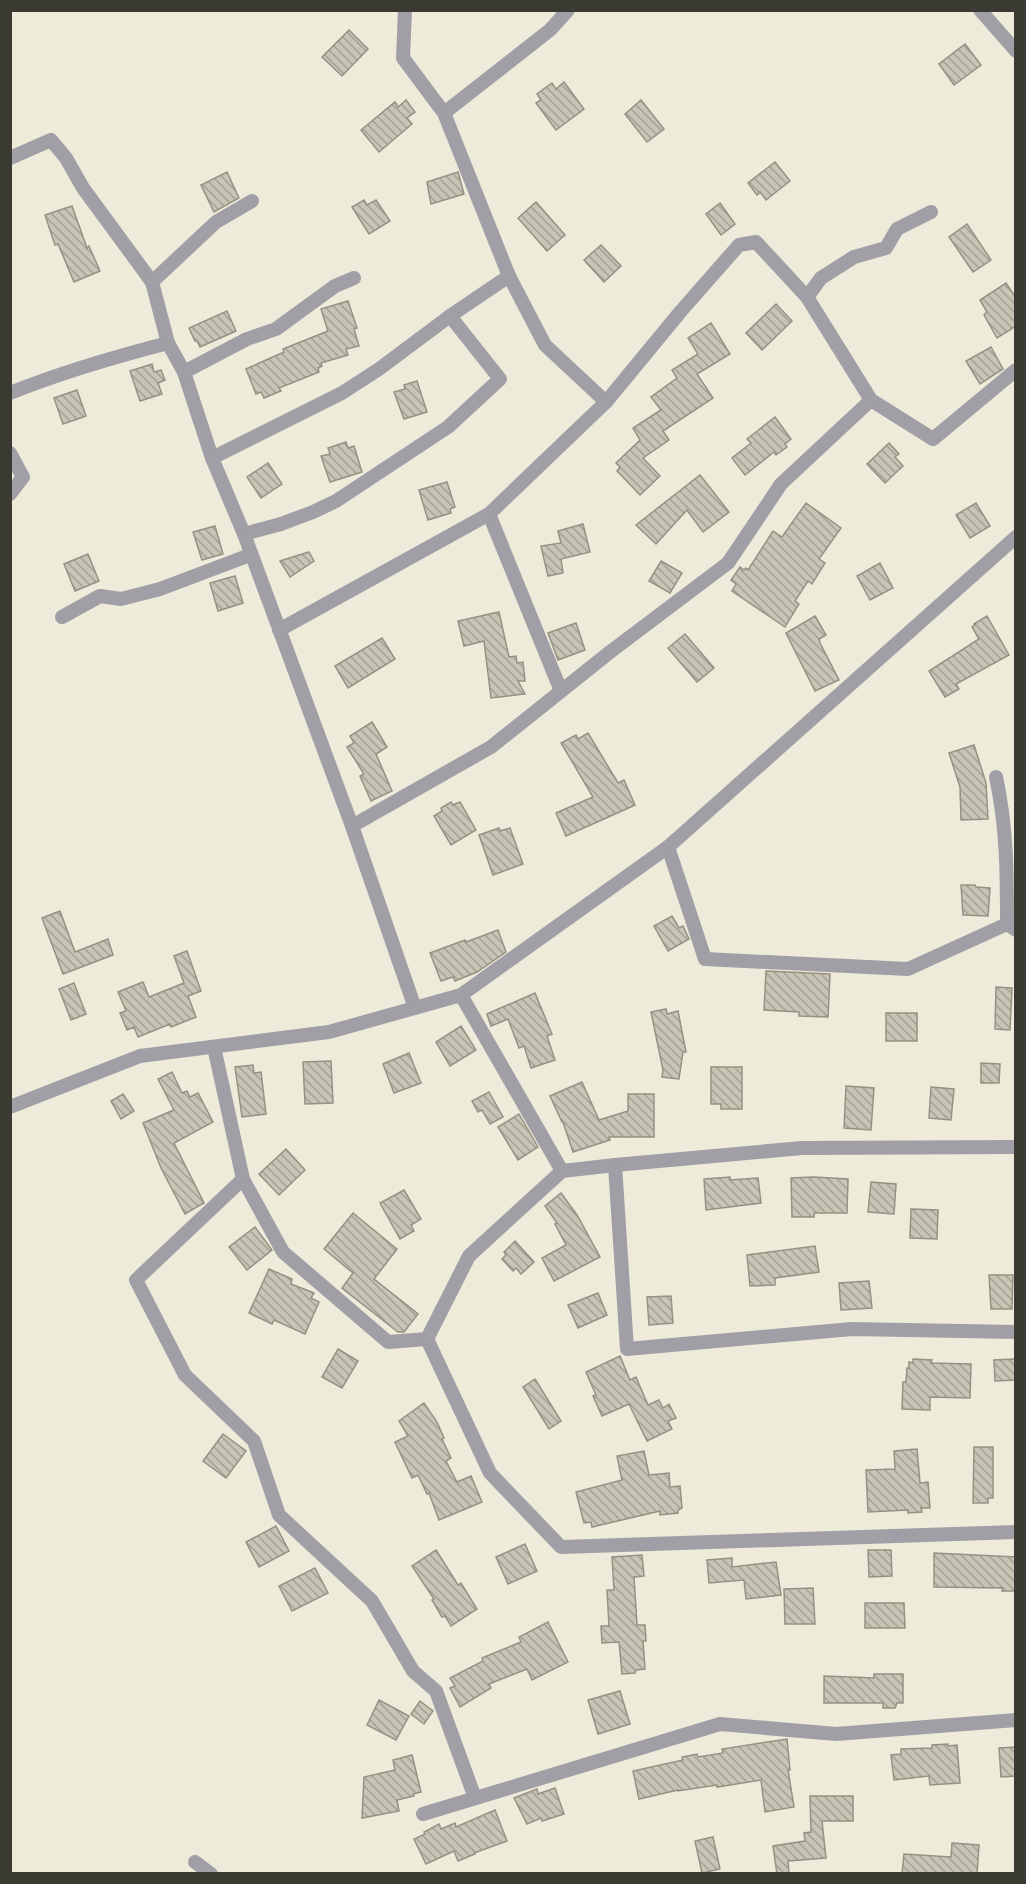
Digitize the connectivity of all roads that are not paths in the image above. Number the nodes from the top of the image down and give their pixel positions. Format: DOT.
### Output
graph roads {
  1 [pos="405,10"];
  2 [pos="568,10"];
  3 [pos="980,10"];
  4 [pos="1016,51"];
  5 [pos="444,113"];
  6 [pos="10,158"];
  7 [pos="252,201"];
  8 [pos="931,212"];
  9 [pos="509,276"];
  10 [pos="354,278"];
  11 [pos="152,282"];
  12 [pos="807,297"];
  13 [pos="450,316"];
  14 [pos="168,344"];
  15 [pos="1016,370"];
  16 [pos="184,372"];
  17 [pos="10,393"];
  18 [pos="871,400"];
  19 [pos="606,402"];
  20 [pos="10,453"];
  21 [pos="212,458"];
  22 [pos="10,494"];
  23 [pos="489,514"];
  24 [pos="244,534"];
  25 [pos="1016,537"];
  26 [pos="250,555"];
  27 [pos="62,616"];
  28 [pos="279,630"];
  29 [pos="561,691"];
  30 [pos="996,777"];
  31 [pos="352,826"];
  32 [pos="668,847"];
  33 [pos="1011,927"];
  34 [pos="461,995"];
  35 [pos="415,1008"];
  36 [pos="214,1047"];
  37 [pos="10,1107"];
  38 [pos="1016,1147"];
  39 [pos="615,1165"];
  40 [pos="562,1172"];
  41 [pos="243,1179"];
  42 [pos="1016,1332"];
  43 [pos="427,1339"];
  44 [pos="1016,1532"];
  45 [pos="1016,1720"];
  46 [pos="475,1798"];
  47 [pos="423,1814"];
  48 [pos="195,1862"];
  49 [pos="211,1874"];
  1 -- 5 [label="street"];
  2 -- 5 [label="street"];
  3 -- 4 [label="street"];
  5 -- 9 [label="street"];
  6 -- 11 [label="street"];
  7 -- 11 [label="street"];
  8 -- 12 [label="street"];
  9 -- 13 [label="street"];
  9 -- 19 [label="street"];
  10 -- 16 [label="street"];
  11 -- 14 [label="street"];
  12 -- 18 [label="street"];
  12 -- 19 [label="street"];
  13 -- 21 [label="street"];
  13 -- 24 [label="street"];
  14 -- 16 [label="street"];
  14 -- 17 [label="street"];
  15 -- 18 [label="street"];
  16 -- 21 [label="street"];
  18 -- 29 [label="street"];
  19 -- 23 [label="street"];
  20 -- 22 [label="street"];
  21 -- 24 [label="street"];
  23 -- 28 [label="street"];
  23 -- 29 [label="street"];
  24 -- 26 [label="street"];
  25 -- 32 [label="street"];
  26 -- 27 [label="street"];
  26 -- 28 [label="street"];
  28 -- 31 [label="street"];
  29 -- 31 [label="street"];
  30 -- 33 [label="street"];
  31 -- 35 [label="street"];
  32 -- 33 [label="street"];
  32 -- 34 [label="street"];
  34 -- 35 [label="street"];
  34 -- 40 [label="street"];
  35 -- 36 [label="street"];
  36 -- 37 [label="street"];
  36 -- 41 [label="street"];
  38 -- 39 [label="street"];
  39 -- 40 [label="street"];
  39 -- 42 [label="street"];
  40 -- 43 [label="street"];
  41 -- 43 [label="street"];
  41 -- 46 [label="street"];
  43 -- 44 [label="street"];
  45 -- 46 [label="street"];
  46 -- 47 [label="street"];
  48 -- 49 [label="street"];
}
